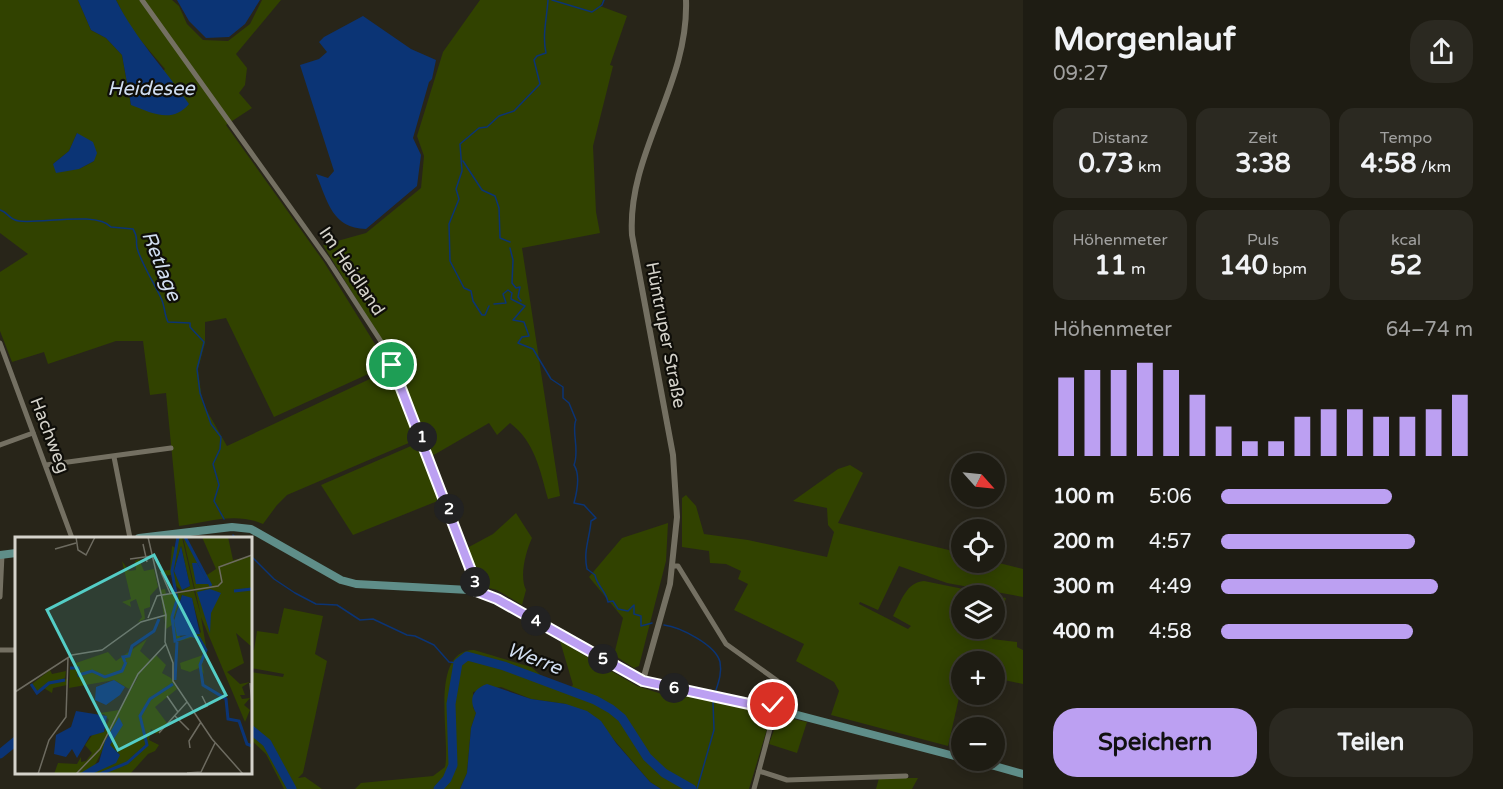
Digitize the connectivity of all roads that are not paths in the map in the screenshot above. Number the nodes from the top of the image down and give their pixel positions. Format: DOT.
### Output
graph roads {
  1 [pos="142,0"];
  2 [pos="686,0"];
  3 [pos="0,343"];
  4 [pos="33,433"];
  5 [pos="0,446"];
  6 [pos="171,448"];
  7 [pos="114,457"];
  8 [pos="46,465"];
  9 [pos="72,537"];
  10 [pos="130,537"];
  11 [pos="147,537"];
  12 [pos="1,555"];
  13 [pos="674,566"];
  14 [pos="476,591"];
  15 [pos="0,597"];
  16 [pos="643,681"];
  17 [pos="773,709"];
  18 [pos="951,755"];
  19 [pos="1005,769"];
  20 [pos="759,771"];
  21 [pos="1023,774"];
  22 [pos="906,776"];
  23 [pos="754,789"];
  1 -- 14 [label="street, Im Heidland"];
  2 -- 13 [label="street, Hüntruper Straße"];
  3 -- 4 [label="street, Hachweg"];
  4 -- 5 [label="street"];
  4 -- 8 [label="street, Hachweg"];
  6 -- 7 [label="street"];
  7 -- 8 [label="street"];
  7 -- 10 [label="street"];
  8 -- 9 [label="street, Hachweg"];
  11 -- 14 [label="main road"];
  12 -- 15 [label="street"];
  13 -- 16 [label="street, Hüntruper Straße"];
  13 -- 17 [label="street"];
  14 -- 16 [label="main road"];
  16 -- 17 [label="main road"];
  17 -- 18 [label="main road"];
  17 -- 20 [label="street"];
  19 -- 21 [label="main road"];
  20 -- 22 [label="street"];
  20 -- 23 [label="street"];
}
